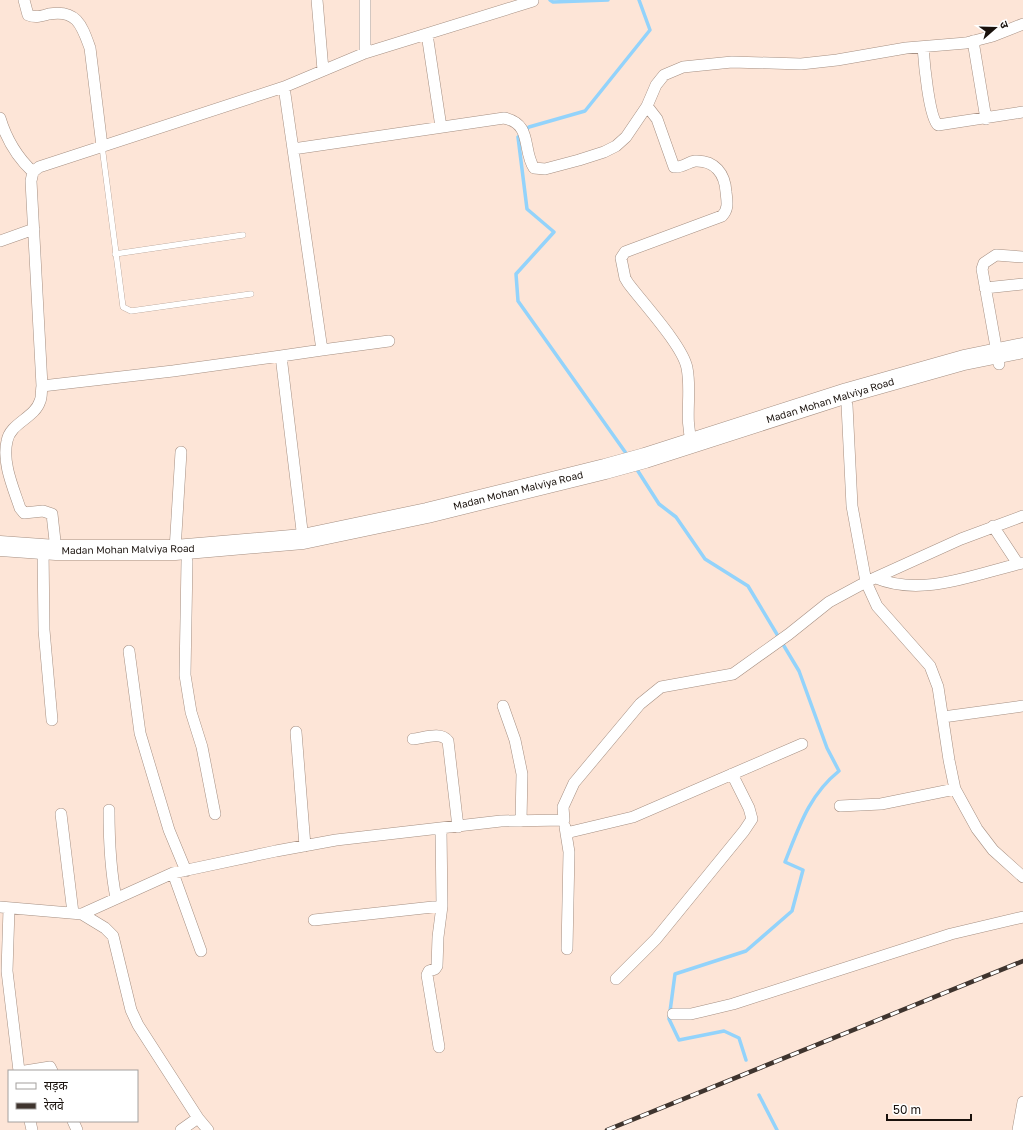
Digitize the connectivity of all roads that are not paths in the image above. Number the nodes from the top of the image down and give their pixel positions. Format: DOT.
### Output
graph roads {
  1 [pos="24,0"];
  2 [pos="317,0"];
  3 [pos="365,0"];
  4 [pos="533,1"];
  5 [pos="1023,24"];
  6 [pos="428,34"];
  7 [pos="973,41"];
  8 [pos="923,47"];
  9 [pos="365,53"];
  10 [pos="323,70"];
  11 [pos="284,87"];
  12 [pos="647,106"];
  13 [pos="1023,112"];
  14 [pos="0,118"];
  15 [pos="986,119"];
  16 [pos="441,127"];
  17 [pos="102,146"];
  18 [pos="293,149"];
  19 [pos="33,172"];
  20 [pos="34,229"];
  21 [pos="243,235"];
  22 [pos="0,241"];
  23 [pos="115,254"];
  24 [pos="1023,257"];
  25 [pos="1023,284"];
  26 [pos="985,288"];
  27 [pos="251,294"];
  28 [pos="389,341"];
  29 [pos="1023,348"];
  30 [pos="322,350"];
  31 [pos="281,356"];
  32 [pos="998,359"];
  33 [pos="1023,359"];
  34 [pos="42,386"];
  35 [pos="847,405"];
  36 [pos="692,443"];
  37 [pos="181,452"];
  38 [pos="647,461"];
  39 [pos="608,472"];
  40 [pos="1023,516"];
  41 [pos="993,526"];
  42 [pos="303,539"];
  43 [pos="0,546"];
  44 [pos="48,553"];
  45 [pos="181,556"];
  46 [pos="0,558"];
  47 [pos="1020,563"];
  48 [pos="871,580"];
  49 [pos="130,650"];
  50 [pos="503,706"];
  51 [pos="1023,706"];
  52 [pos="943,717"];
  53 [pos="52,720"];
  54 [pos="296,732"];
  55 [pos="413,739"];
  56 [pos="802,744"];
  57 [pos="732,774"];
  58 [pos="955,789"];
  59 [pos="840,806"];
  60 [pos="110,810"];
  61 [pos="62,814"];
  62 [pos="215,814"];
  63 [pos="564,820"];
  64 [pos="520,821"];
  65 [pos="458,827"];
  66 [pos="441,829"];
  67 [pos="566,833"];
  68 [pos="305,846"];
  69 [pos="186,871"];
  70 [pos="173,873"];
  71 [pos="1023,877"];
  72 [pos="116,898"];
  73 [pos="442,906"];
  74 [pos="5,908"];
  75 [pos="78,914"];
  76 [pos="1023,917"];
  77 [pos="314,920"];
  78 [pos="567,949"];
  79 [pos="201,951"];
  80 [pos="4,970"];
  81 [pos="616,980"];
  82 [pos="673,1014"];
  83 [pos="438,1047"];
  84 [pos="19,1070"];
  85 [pos="29,1070"];
  86 [pos="52,1070"];
  87 [pos="1023,1102"];
  88 [pos="198,1118"];
  89 [pos="180,1130"];
  90 [pos="208,1130"];
  91 [pos="1018,1130"];
  1 -- 17 [label="street"];
  2 -- 10 [label="street"];
  3 -- 9 [label="street"];
  4 -- 6 [label="street"];
  5 -- 7 [label="street"];
  6 -- 9 [label="street"];
  6 -- 16 [label="street"];
  7 -- 8 [label="street"];
  7 -- 15 [label="street"];
  8 -- 12 [label="street"];
  8 -- 15 [label="street"];
  9 -- 10 [label="street"];
  10 -- 11 [label="street"];
  11 -- 17 [label="street"];
  11 -- 18 [label="street"];
  12 -- 16 [label="street"];
  12 -- 36 [label="street"];
  13 -- 15 [label="street"];
  14 -- 19 [label="street"];
  16 -- 18 [label="street"];
  17 -- 19 [label="street"];
  17 -- 23 [label="lane"];
  18 -- 30 [label="street"];
  19 -- 20 [label="street"];
  20 -- 22 [label="street"];
  20 -- 34 [label="street"];
  21 -- 23 [label="lane"];
  23 -- 27 [label="lane"];
  24 -- 26 [label="street"];
  25 -- 26 [label="street"];
  26 -- 32 [label="street"];
  28 -- 30 [label="street"];
  29 -- 32 [label="highway, Madan Mohan Malviya Road"];
  30 -- 31 [label="street"];
  31 -- 34 [label="street"];
  31 -- 42 [label="street"];
  32 -- 33 [label="highway, Madan Mohan Malviya Road"];
  32 -- 35 [label="highway, Madan Mohan Malviya Road"];
  32 -- 36 [label="highway, Madan Mohan Malviya Road"];
  34 -- 44 [label="street"];
  35 -- 38 [label="highway, Madan Mohan Malviya Road"];
  35 -- 48 [label="street"];
  36 -- 38 [label="highway, Madan Mohan Malviya Road"];
  37 -- 45 [label="street"];
  38 -- 39 [label="highway, Madan Mohan Malviya Road"];
  39 -- 42 [label="highway, Madan Mohan Malviya Road"];
  39 -- 45 [label="highway, Madan Mohan Malviya Road"];
  40 -- 41 [label="street"];
  41 -- 47 [label="street"];
  41 -- 48 [label="street"];
  42 -- 45 [label="highway, Madan Mohan Malviya Road"];
  43 -- 44 [label="highway, Madan Mohan Malviya Road"];
  44 -- 45 [label="highway, Madan Mohan Malviya Road"];
  44 -- 46 [label="highway, Madan Mohan Malviya Road"];
  44 -- 53 [label="street"];
  45 -- 62 [label="street"];
  47 -- 48 [label="street"];
  48 -- 52 [label="street"];
  48 -- 63 [label="street"];
  49 -- 69 [label="street"];
  50 -- 64 [label="street"];
  51 -- 52 [label="street"];
  52 -- 58 [label="street"];
  54 -- 68 [label="street"];
  55 -- 65 [label="street"];
  56 -- 57 [label="street"];
  57 -- 67 [label="street"];
  57 -- 81 [label="street"];
  58 -- 59 [label="street"];
  58 -- 71 [label="street"];
  60 -- 72 [label="street"];
  61 -- 75 [label="street"];
  63 -- 64 [label="street"];
  63 -- 67 [label="street"];
  64 -- 65 [label="street"];
  65 -- 66 [label="street"];
  66 -- 68 [label="street"];
  66 -- 73 [label="street"];
  67 -- 78 [label="street"];
  68 -- 69 [label="street"];
  69 -- 70 [label="street"];
  70 -- 72 [label="street"];
  70 -- 79 [label="street"];
  72 -- 75 [label="street"];
  73 -- 77 [label="street"];
  73 -- 83 [label="street"];
  74 -- 75 [label="street"];
  74 -- 80 [label="street"];
  75 -- 88 [label="street"];
  76 -- 82 [label="street"];
  80 -- 84 [label="street"];
  85 -- 86 [label="street"];
  87 -- 91 [label="street"];
  88 -- 89 [label="street"];
  88 -- 90 [label="street"];
}
